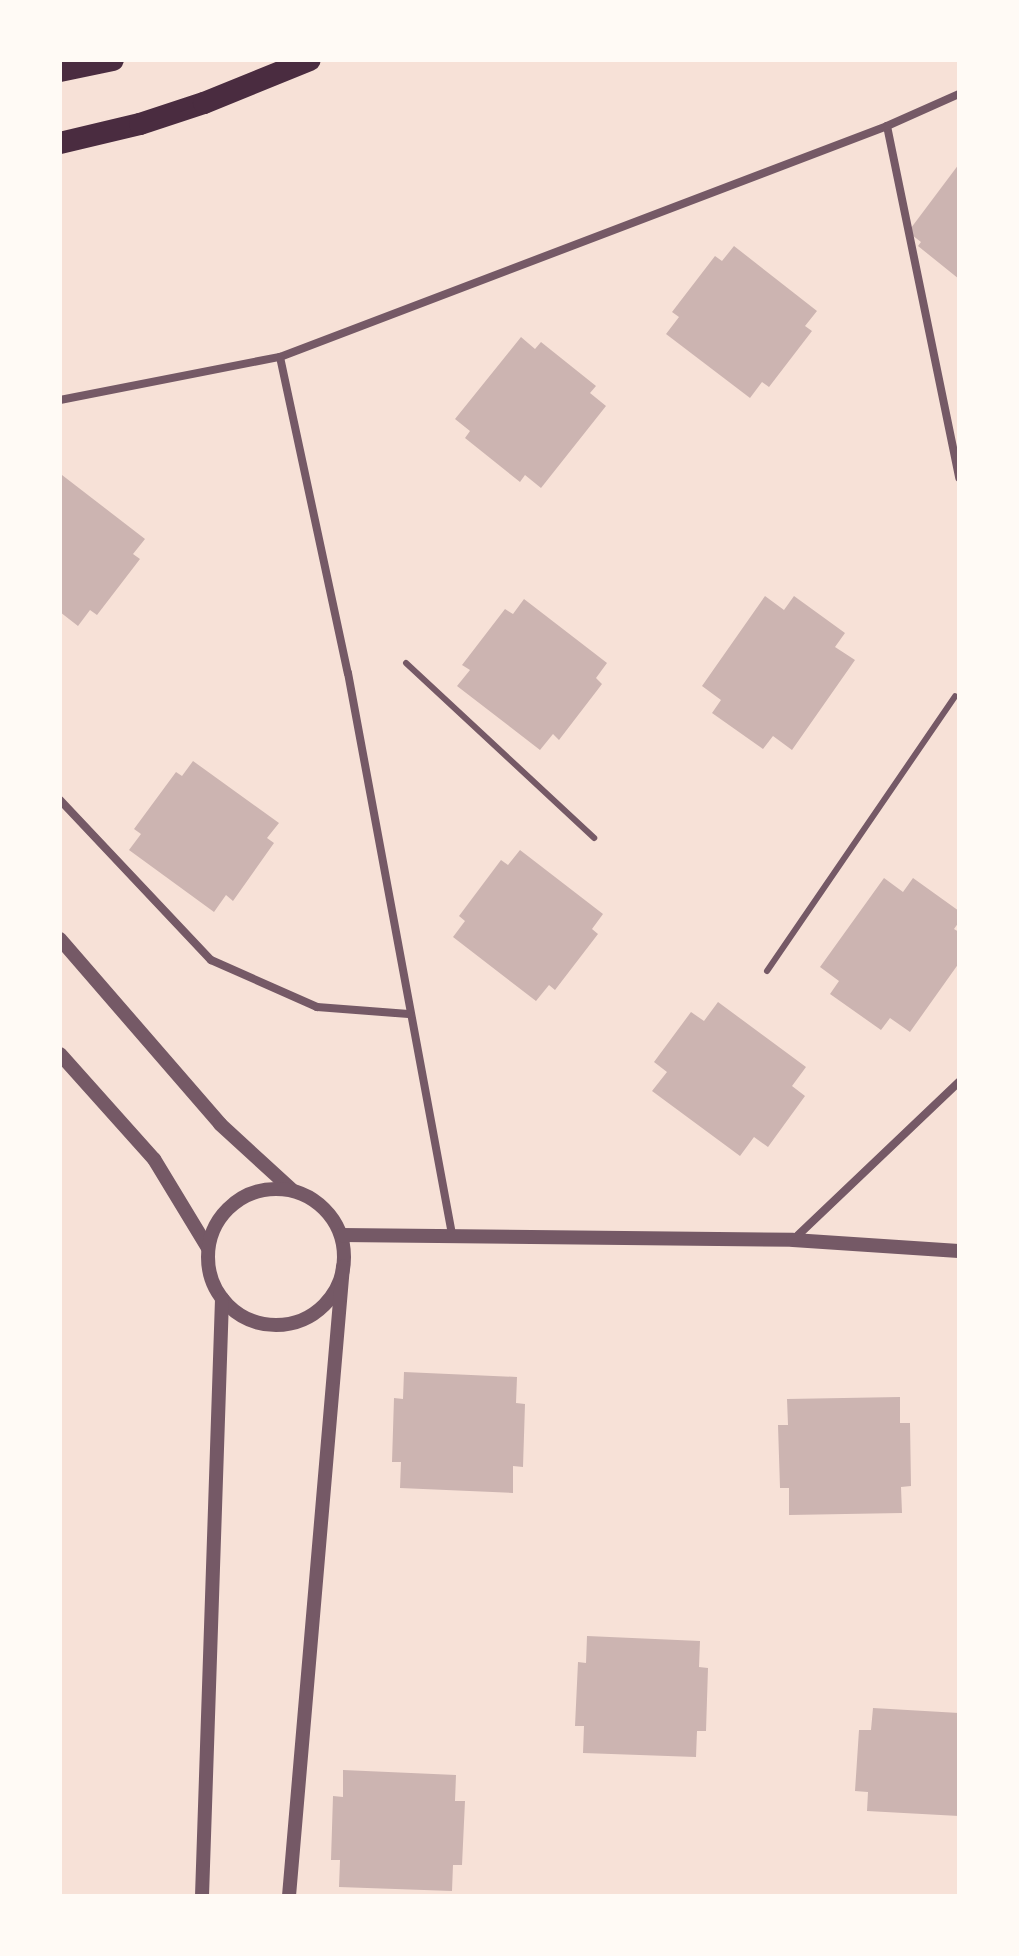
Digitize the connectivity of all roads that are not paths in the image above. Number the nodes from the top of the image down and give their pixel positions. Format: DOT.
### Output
graph roads {
  1 [pos="113,60"];
  2 [pos="310,60"];
  3 [pos="60,71"];
  4 [pos="959,94"];
  5 [pos="887,126"];
  6 [pos="60,143"];
  7 [pos="280,357"];
  8 [pos="60,400"];
  9 [pos="959,478"];
  10 [pos="406,663"];
  11 [pos="955,696"];
  12 [pos="60,800"];
  13 [pos="594,838"];
  14 [pos="60,939"];
  15 [pos="767,971"];
  16 [pos="409,1014"];
  17 [pos="60,1054"];
  18 [pos="959,1082"];
  19 [pos="292,1190"];
  20 [pos="452,1234"];
  21 [pos="341,1235"];
  22 [pos="793,1240"];
  23 [pos="208,1248"];
  24 [pos="959,1251"];
  25 [pos="343,1266"];
  26 [pos="222,1298"];
  27 [pos="202,1896"];
  28 [pos="289,1896"];
  1 -- 3 [label="highway"];
  2 -- 6 [label="highway"];
  4 -- 5 [label="street"];
  5 -- 7 [label="street"];
  5 -- 9 [label="street"];
  7 -- 8 [label="street"];
  7 -- 16 [label="street"];
  10 -- 13 [label="lane"];
  11 -- 15 [label="lane"];
  12 -- 16 [label="street"];
  14 -- 19 [label="street"];
  16 -- 20 [label="street"];
  17 -- 23 [label="street"];
  18 -- 22 [label="street"];
  19 -- 21 [label="street"];
  19 -- 23 [label="street"];
  20 -- 21 [label="street"];
  20 -- 22 [label="street"];
  21 -- 25 [label="street"];
  22 -- 24 [label="street"];
  23 -- 26 [label="street"];
  25 -- 26 [label="street"];
  25 -- 28 [label="street"];
  26 -- 27 [label="street"];
}
